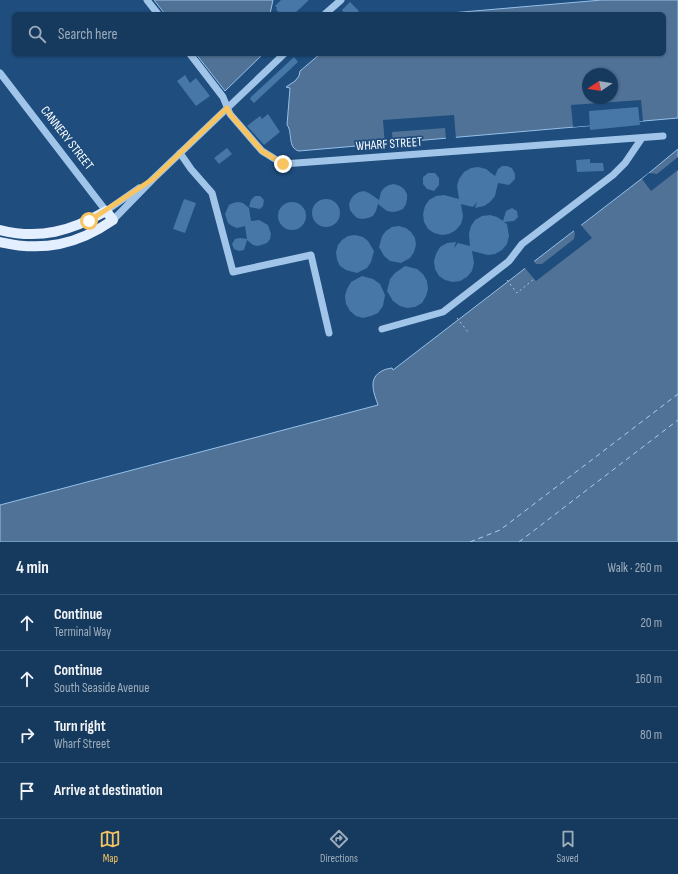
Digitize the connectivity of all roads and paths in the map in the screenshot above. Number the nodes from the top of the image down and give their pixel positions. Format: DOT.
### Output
graph roads {
  1 [pos="147,0"];
  2 [pos="341,0"];
  3 [pos="156,12"];
  4 [pos="328,12"];
  5 [pos="192,56"];
  6 [pos="282,56"];
  7 [pos="0,73"];
  8 [pos="227,108"];
  9 [pos="663,136"];
  10 [pos="642,138"];
  11 [pos="180,153"];
  12 [pos="153,179"];
  13 [pos="106,211"];
  14 [pos="113,220"];
  15 [pos="0,230"];
  16 [pos="0,242"];
  17 [pos="534,279"];
  18 [pos="507,280"];
  19 [pos="457,318"];
  20 [pos="382,329"];
  21 [pos="468,332"];
  22 [pos="329,333"];
  1 -- 3 [label="street"];
  2 -- 4 [label="street"];
  5 -- 8 [label="street, WHARF STREET"];
  6 -- 8 [label="street"];
  7 -- 13 [label="street, CANNERY STREET"];
  8 -- 10 [label="street, WHARF STREET"];
  8 -- 11 [label="street"];
  9 -- 10 [label="street, WHARF STREET"];
  10 -- 20 [label="street"];
  11 -- 12 [label="street"];
  11 -- 22 [label="street"];
  12 -- 13 [label="street"];
  12 -- 14 [label="street"];
  13 -- 14 [label="main road, CANNERY STREET"];
  13 -- 15 [label="main road"];
  14 -- 16 [label="main road"];
  17 -- 18 [label="path"];
  19 -- 21 [label="path"];
}
